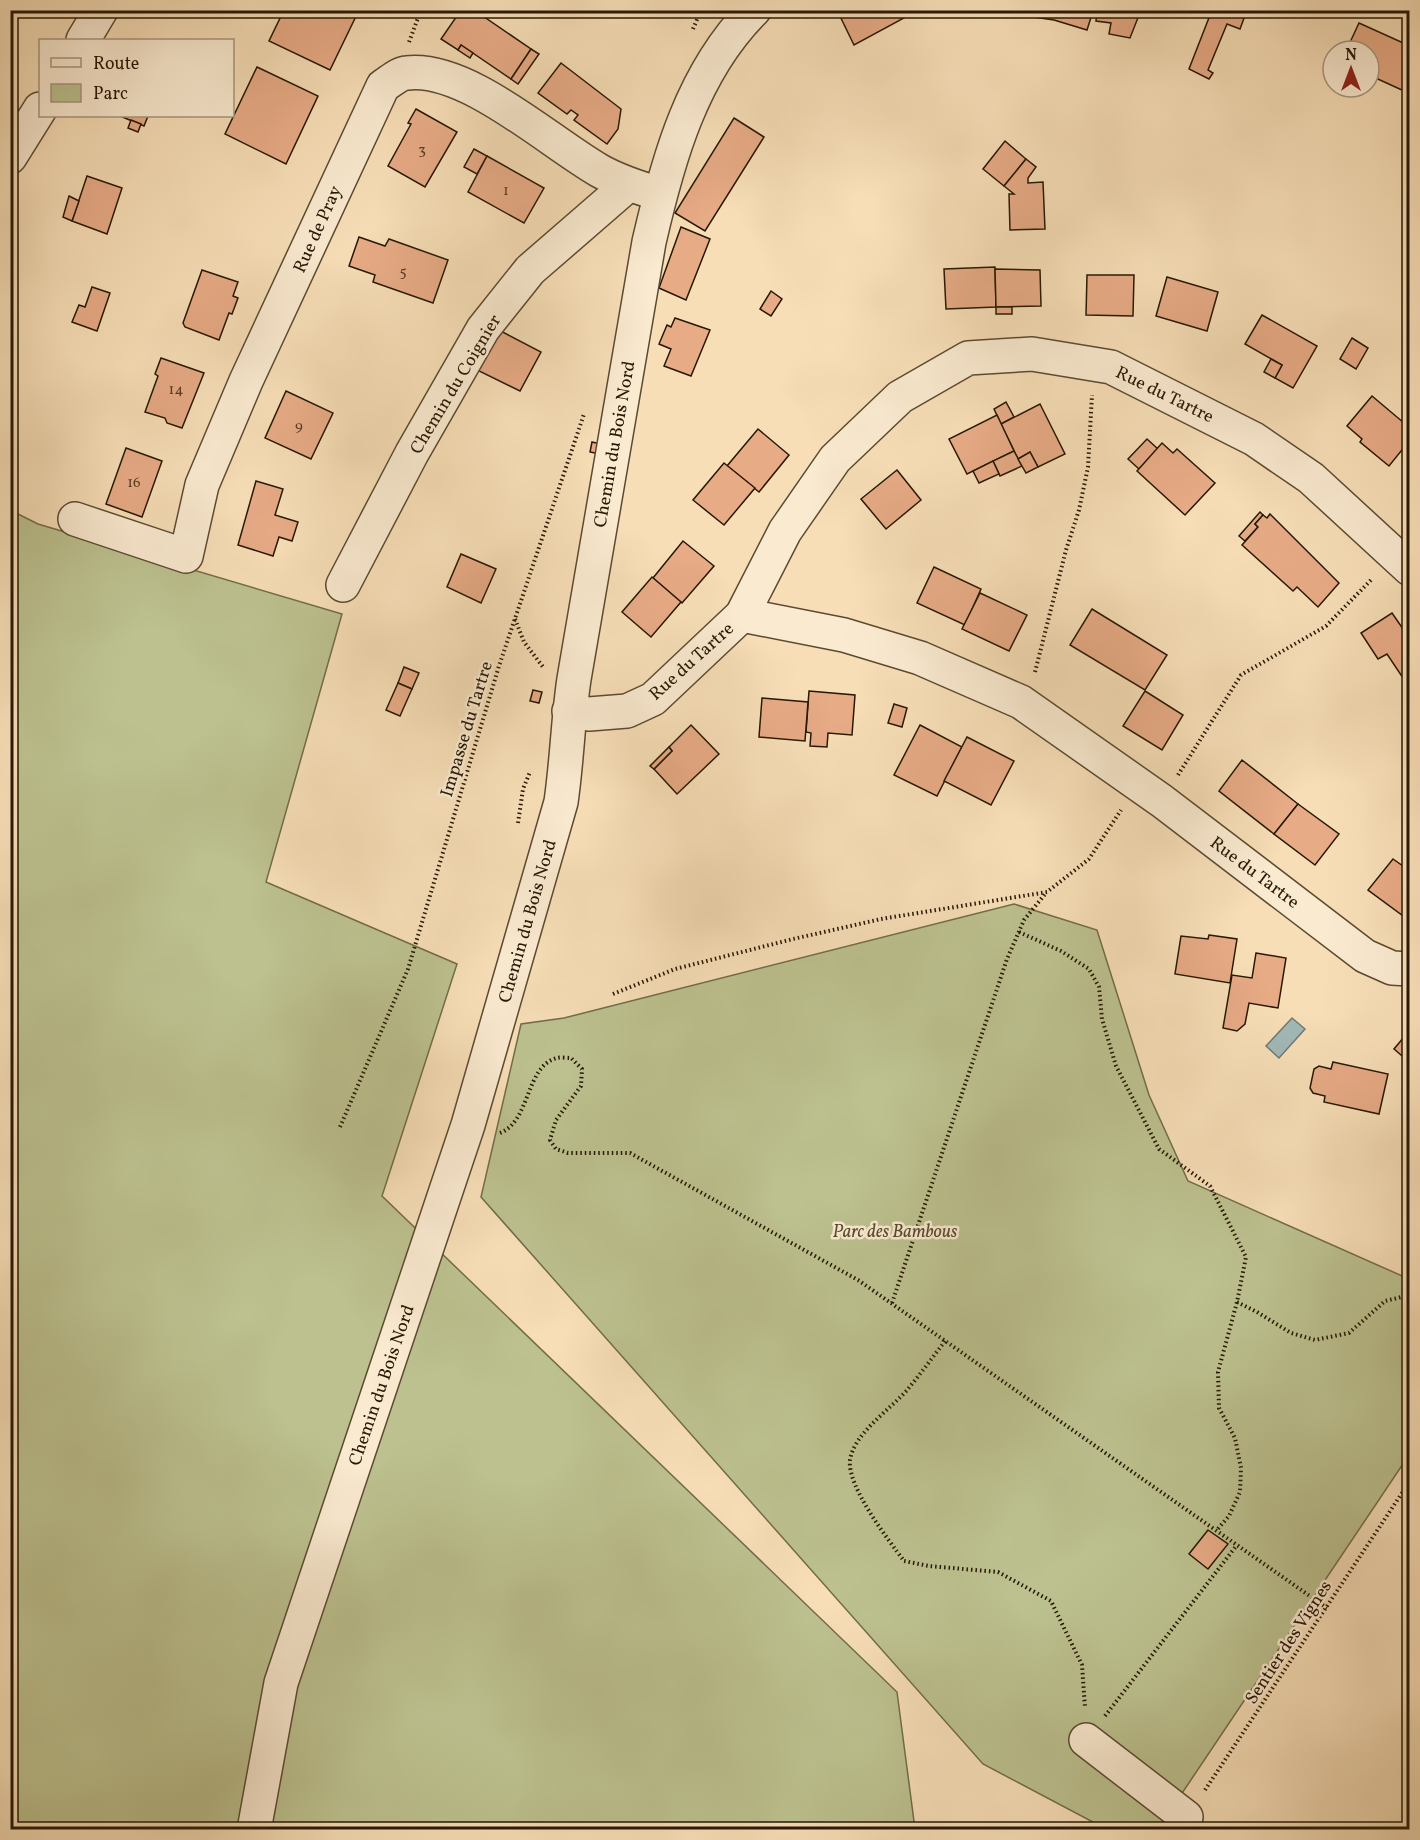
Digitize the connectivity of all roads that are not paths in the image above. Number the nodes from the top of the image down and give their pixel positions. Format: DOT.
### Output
graph roads {
  1 [pos="101,10"];
  2 [pos="754,10"];
  3 [pos="83,39"];
  4 [pos="39,111"];
  5 [pos="10,157"];
  6 [pos="628,185"];
  7 [pos="660,194"];
  8 [pos="75,519"];
  9 [pos="1402,562"];
  10 [pos="343,585"];
  11 [pos="742,615"];
  12 [pos="569,711"];
  13 [pos="1410,969"];
  14 [pos="1087,1739"];
  15 [pos="1186,1817"];
  16 [pos="254,1830"];
  1 -- 3 [label="street"];
  2 -- 7 [label="street, Chemin du Bois Nord"];
  4 -- 5 [label="street"];
  6 -- 7 [label="street, Rue de Pray"];
  6 -- 8 [label="street, Rue de Pray"];
  6 -- 10 [label="street, Chemin du Coignier"];
  7 -- 12 [label="street, Chemin du Bois Nord"];
  9 -- 11 [label="street, Rue du Tartre"];
  11 -- 12 [label="street, Rue du Tartre"];
  11 -- 13 [label="street, Rue du Tartre"];
  12 -- 16 [label="street, Chemin du Bois Nord"];
  14 -- 15 [label="street"];
}
